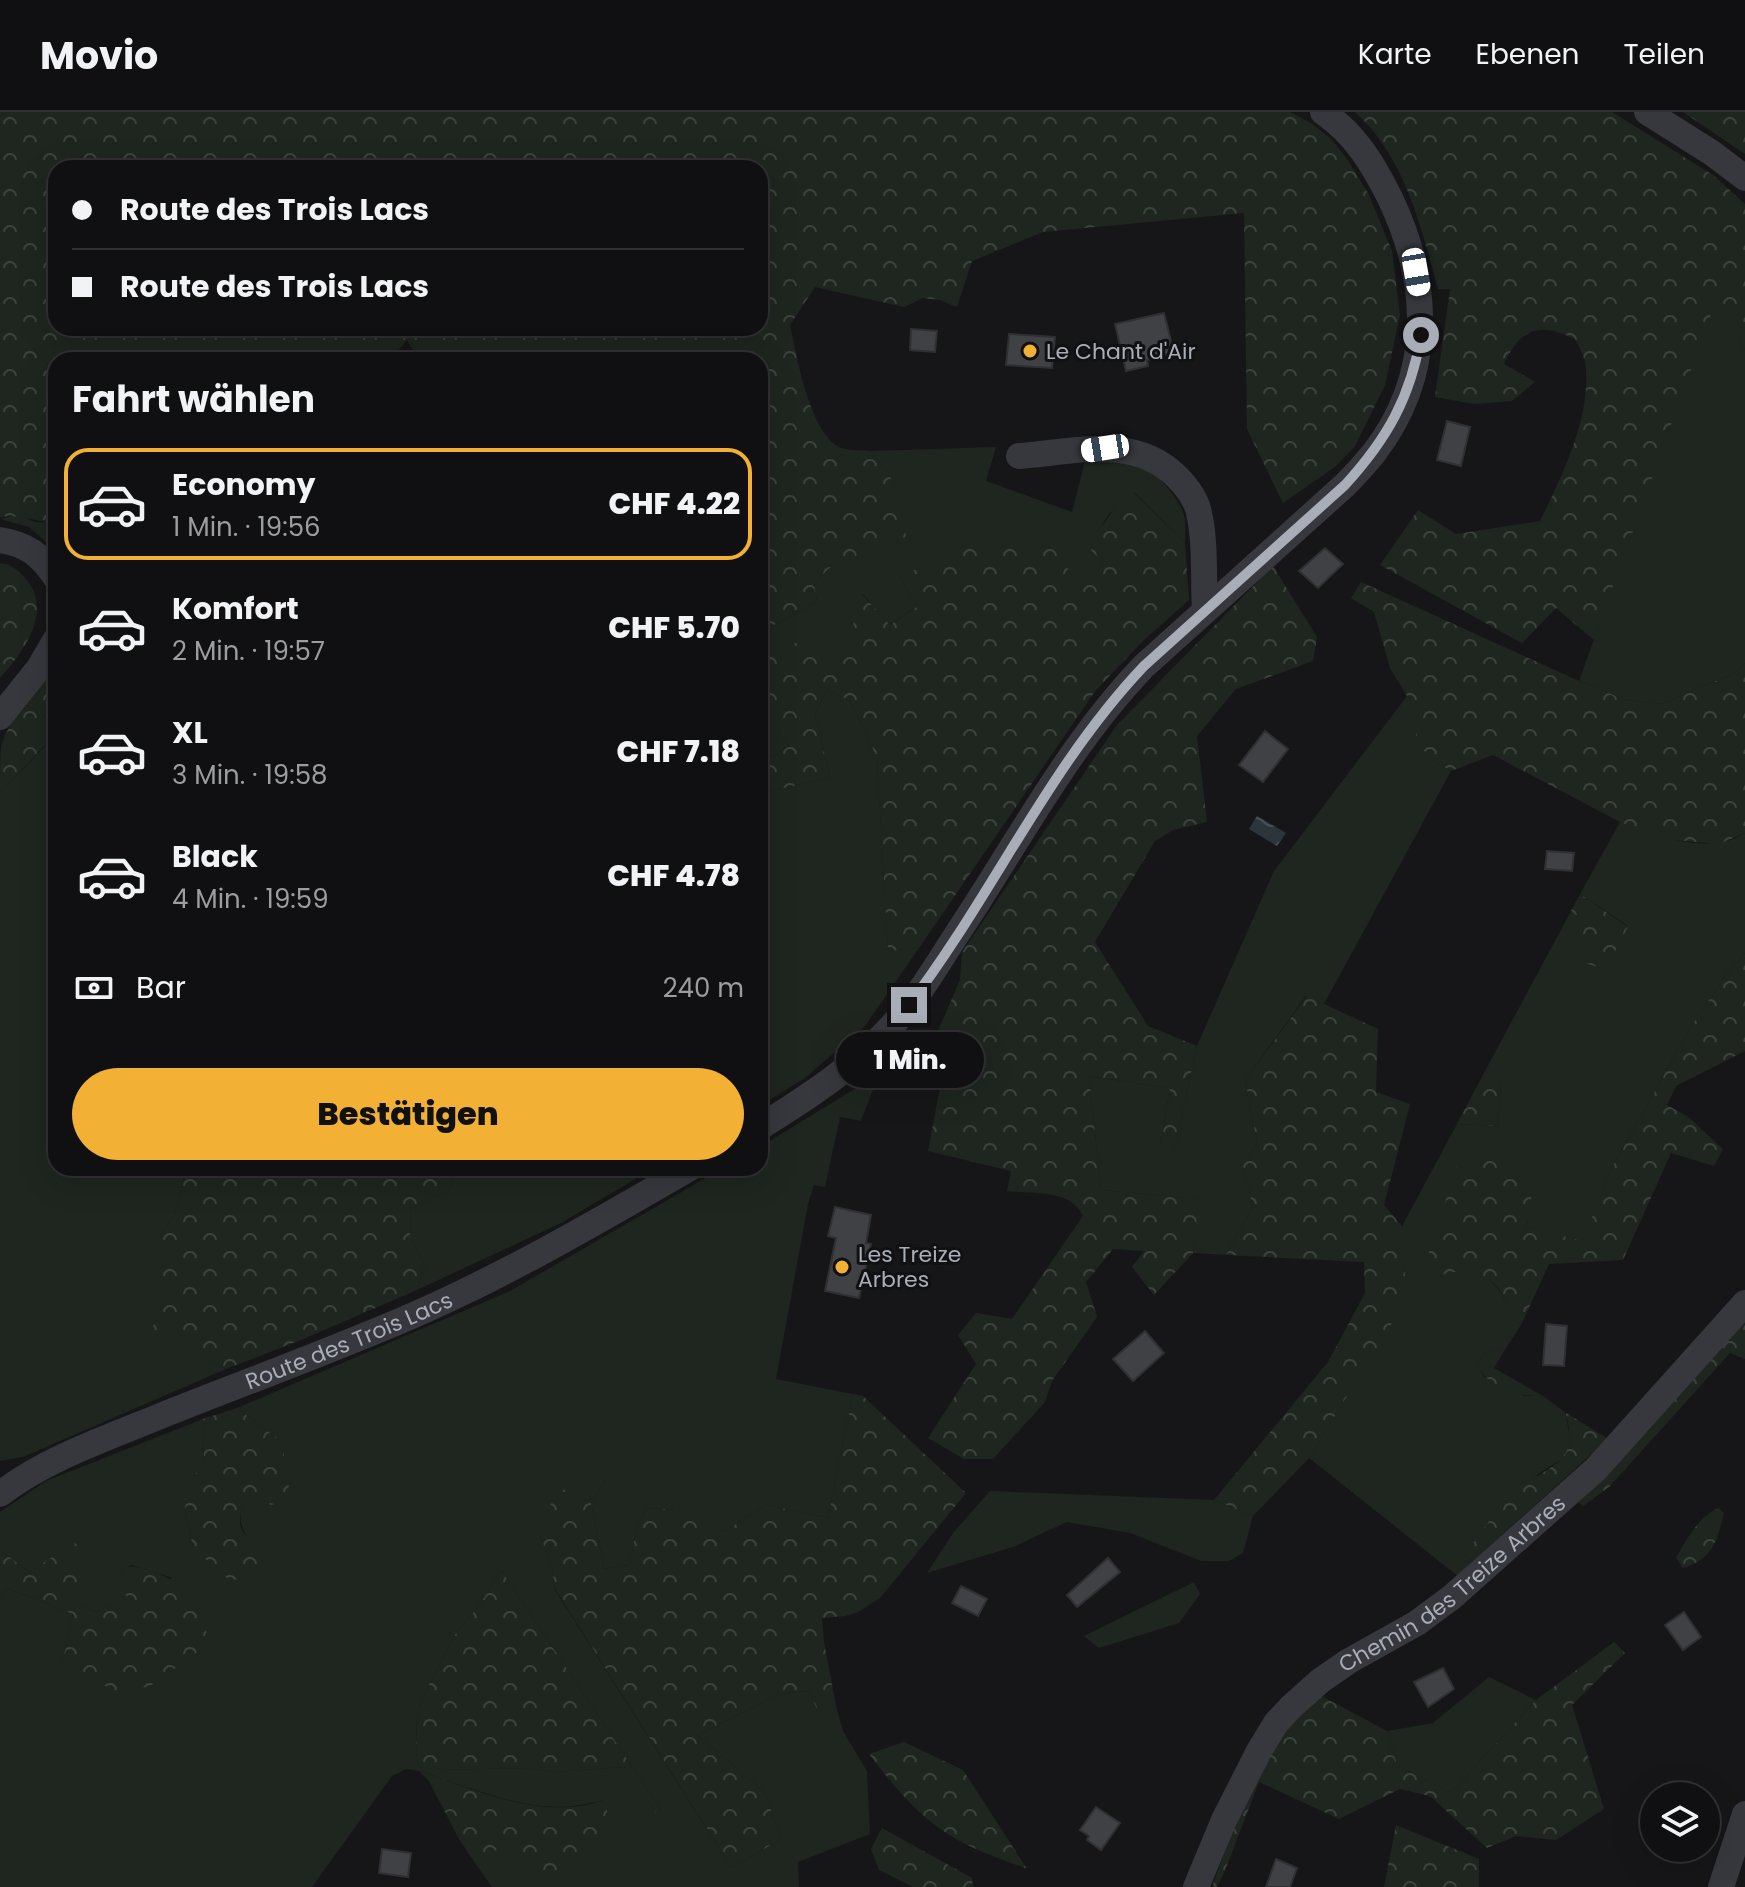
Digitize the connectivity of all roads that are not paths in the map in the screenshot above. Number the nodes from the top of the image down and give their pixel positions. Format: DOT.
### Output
graph roads {
  1 [pos="1323,112"];
  2 [pos="1647,112"];
  3 [pos="1745,178"];
  4 [pos="1019,456"];
  5 [pos="0,540"];
  6 [pos="48,566"];
  7 [pos="1205,611"];
  8 [pos="48,653"];
  9 [pos="0,717"];
  10 [pos="768,1122"];
  11 [pos="676,1176"];
  12 [pos="1745,1303"];
  13 [pos="0,1494"];
  14 [pos="1745,1814"];
  15 [pos="1196,1887"];
  16 [pos="1721,1887"];
  1 -- 7 [label="street"];
  2 -- 3 [label="street"];
  4 -- 7 [label="street"];
  5 -- 6 [label="street"];
  7 -- 10 [label="street"];
  8 -- 9 [label="street"];
  11 -- 13 [label="street, Route des Trois Lacs"];
  12 -- 15 [label="street, Chemin des Treize Arbres"];
  14 -- 16 [label="street"];
}
